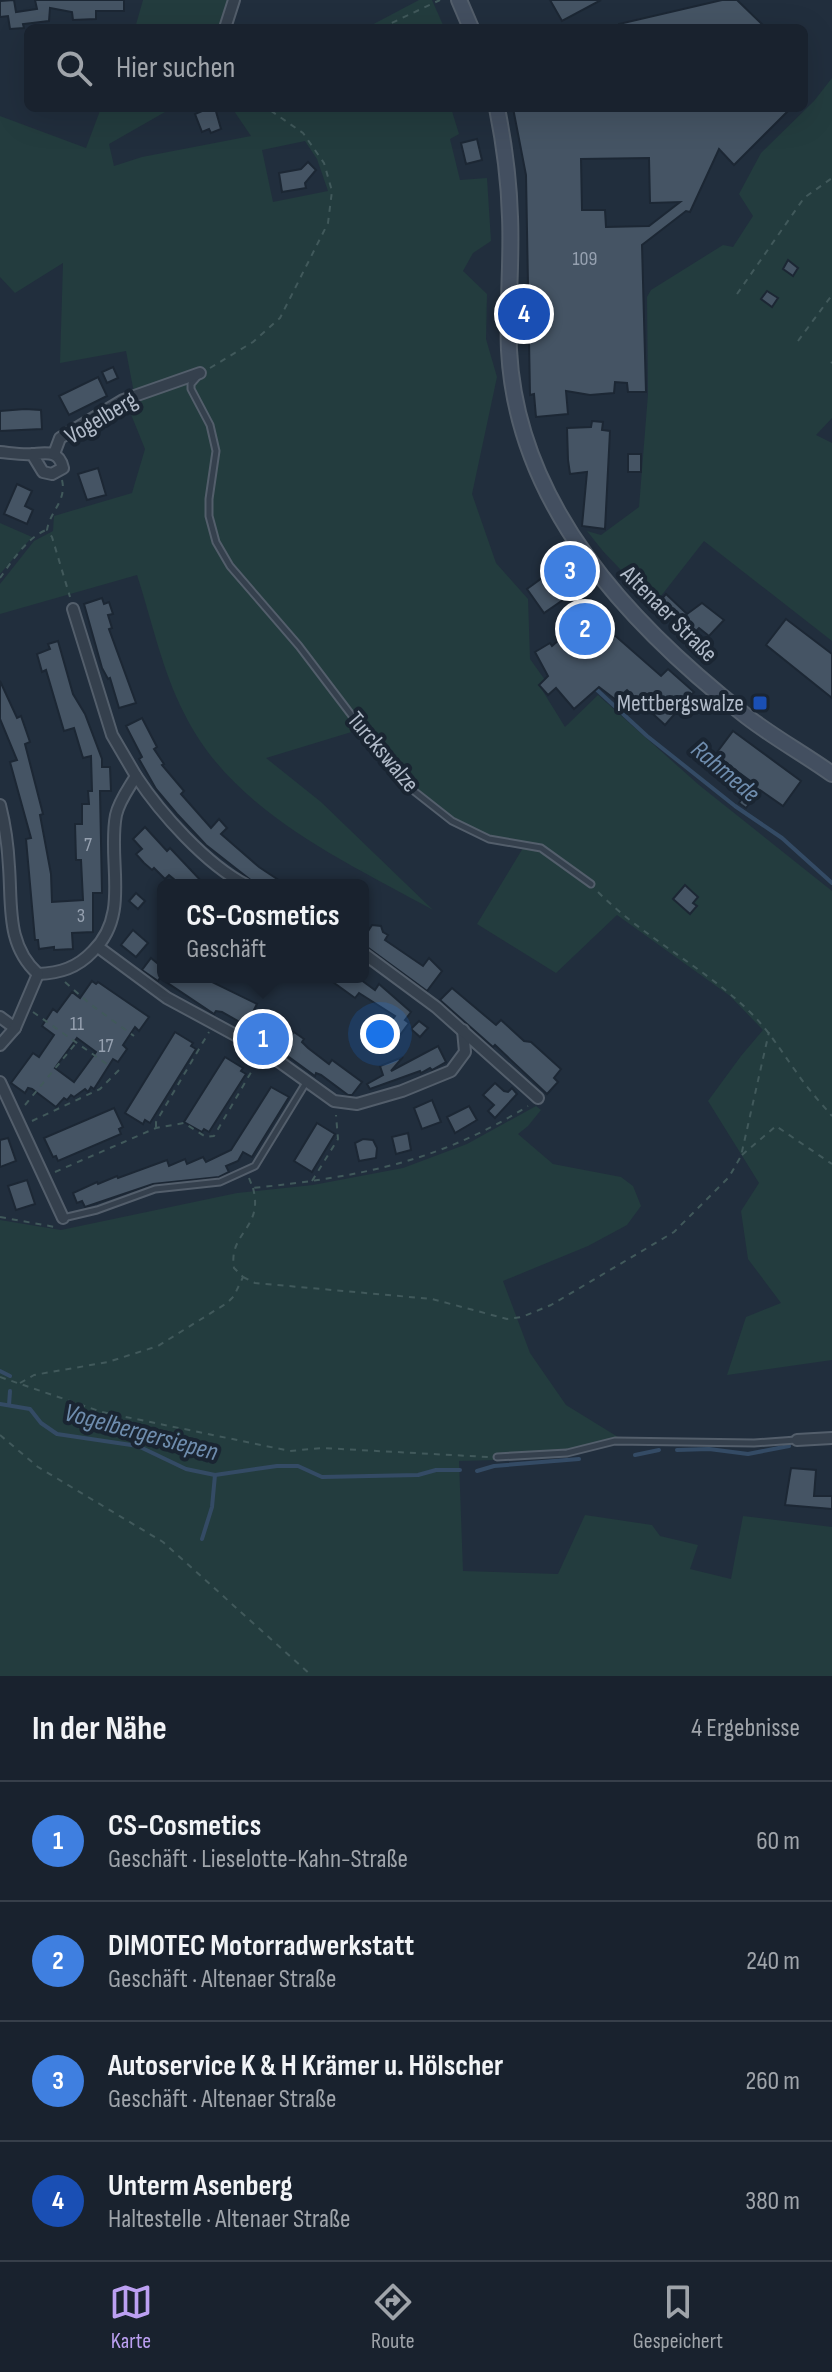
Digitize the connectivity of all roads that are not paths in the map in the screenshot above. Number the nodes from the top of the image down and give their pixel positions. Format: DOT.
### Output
graph roads {
  1 [pos="234,0"];
  2 [pos="459,0"];
  3 [pos="226,24"];
  4 [pos="469,24"];
  5 [pos="498,112"];
  6 [pos="200,373"];
  7 [pos="0,452"];
  8 [pos="32,454"];
  9 [pos="54,454"];
  10 [pos="73,609"];
  11 [pos="832,774"];
  12 [pos="136,776"];
  13 [pos="0,805"];
  14 [pos="234,879"];
  15 [pos="591,884"];
  16 [pos="98,947"];
  17 [pos="369,957"];
  18 [pos="38,974"];
  19 [pos="0,1017"];
  20 [pos="15,1028"];
  21 [pos="463,1030"];
  22 [pos="0,1045"];
  23 [pos="307,1080"];
  24 [pos="0,1082"];
  25 [pos="538,1098"];
  26 [pos="63,1218"];
  27 [pos="832,1438"];
  28 [pos="797,1440"];
  29 [pos="497,1457"];
  1 -- 3 [label="street"];
  2 -- 4 [label="main road"];
  5 -- 11 [label="main road, Altenaer Straße"];
  6 -- 9 [label="street, Vogelberg"];
  6 -- 15 [label="lane, Turckswalze"];
  7 -- 8 [label="street, Vogelberg"];
  8 -- 9 [label="street, Vogelberg"];
  8 -- 9 [label="street, Vogelberg"];
  10 -- 12 [label="street"];
  12 -- 14 [label="street"];
  12 -- 16 [label="street"];
  13 -- 18 [label="street"];
  16 -- 18 [label="street"];
  16 -- 23 [label="street"];
  17 -- 21 [label="street"];
  18 -- 20 [label="street"];
  19 -- 20 [label="street"];
  20 -- 22 [label="street"];
  21 -- 23 [label="street"];
  21 -- 25 [label="street"];
  23 -- 26 [label="lane"];
  24 -- 26 [label="street"];
  27 -- 28 [label="street"];
  28 -- 29 [label="lane"];
}
